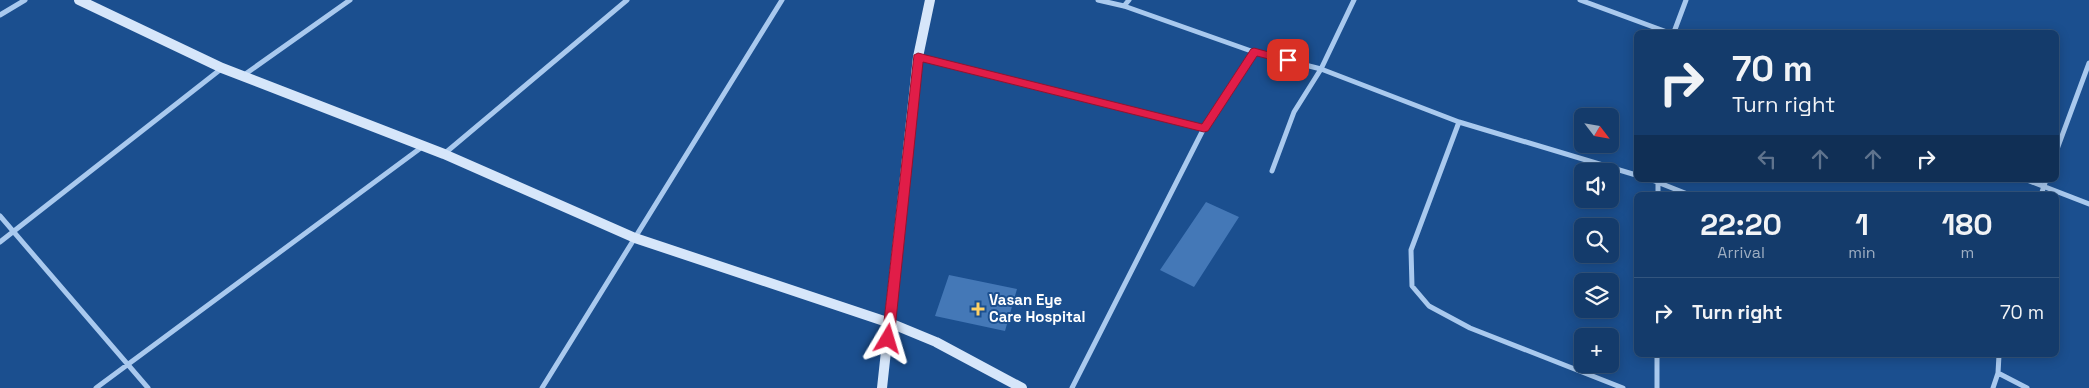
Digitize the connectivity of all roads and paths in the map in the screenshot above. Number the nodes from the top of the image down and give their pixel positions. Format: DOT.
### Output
graph roads {
  1 [pos="25,0"];
  2 [pos="79,0"];
  3 [pos="350,0"];
  4 [pos="627,0"];
  5 [pos="782,0"];
  6 [pos="930,0"];
  7 [pos="1098,0"];
  8 [pos="1130,0"];
  9 [pos="1354,0"];
  10 [pos="1580,0"];
  11 [pos="1686,0"];
  12 [pos="1124,6"];
  13 [pos="0,15"];
  14 [pos="1662,30"];
  15 [pos="1675,30"];
  16 [pos="1254,52"];
  17 [pos="918,57"];
  18 [pos="2089,63"];
  19 [pos="222,68"];
  20 [pos="1321,69"];
  21 [pos="244,76"];
  22 [pos="1459,122"];
  23 [pos="1204,128"];
  24 [pos="2059,144"];
  25 [pos="422,146"];
  26 [pos="444,154"];
  27 [pos="1272,171"];
  28 [pos="1634,174"];
  29 [pos="1658,182"];
  30 [pos="2032,182"];
  31 [pos="2045,182"];
  32 [pos="2043,187"];
  33 [pos="1683,192"];
  34 [pos="2042,192"];
  35 [pos="2057,192"];
  36 [pos="2059,193"];
  37 [pos="2089,204"];
  38 [pos="0,216"];
  39 [pos="13,231"];
  40 [pos="635,238"];
  41 [pos="0,242"];
  42 [pos="890,323"];
  43 [pos="1657,357"];
  44 [pos="1999,357"];
  45 [pos="129,364"];
  46 [pos="1998,373"];
  47 [pos="96,388"];
  48 [pos="148,388"];
  49 [pos="542,388"];
  50 [pos="882,388"];
  51 [pos="1022,388"];
  52 [pos="1072,388"];
  53 [pos="1623,388"];
  54 [pos="1657,388"];
  55 [pos="1993,388"];
  56 [pos="2027,388"];
  1 -- 13 [label="street"];
  2 -- 19 [label="street"];
  3 -- 21 [label="street"];
  4 -- 26 [label="street"];
  5 -- 40 [label="street"];
  6 -- 17 [label="street"];
  7 -- 12 [label="street"];
  8 -- 12 [label="street"];
  9 -- 20 [label="street"];
  10 -- 14 [label="street"];
  11 -- 15 [label="street"];
  12 -- 16 [label="street"];
  16 -- 20 [label="street"];
  16 -- 23 [label="street"];
  17 -- 23 [label="street"];
  17 -- 42 [label="street"];
  18 -- 24 [label="street"];
  19 -- 21 [label="street"];
  19 -- 39 [label="street"];
  20 -- 22 [label="street"];
  20 -- 27 [label="street"];
  21 -- 25 [label="street"];
  22 -- 28 [label="street"];
  22 -- 53 [label="street"];
  23 -- 52 [label="street"];
  25 -- 26 [label="street"];
  25 -- 45 [label="street"];
  26 -- 40 [label="street"];
  29 -- 33 [label="street"];
  30 -- 32 [label="street"];
  31 -- 32 [label="street"];
  32 -- 34 [label="street"];
  32 -- 35 [label="street"];
  36 -- 37 [label="street"];
  38 -- 39 [label="street"];
  39 -- 41 [label="street"];
  39 -- 45 [label="street"];
  40 -- 42 [label="street"];
  40 -- 49 [label="street"];
  42 -- 50 [label="street"];
  42 -- 51 [label="street"];
  43 -- 54 [label="street"];
  44 -- 46 [label="street"];
  45 -- 47 [label="street"];
  45 -- 48 [label="street"];
  46 -- 55 [label="street"];
  46 -- 56 [label="street"];
}
